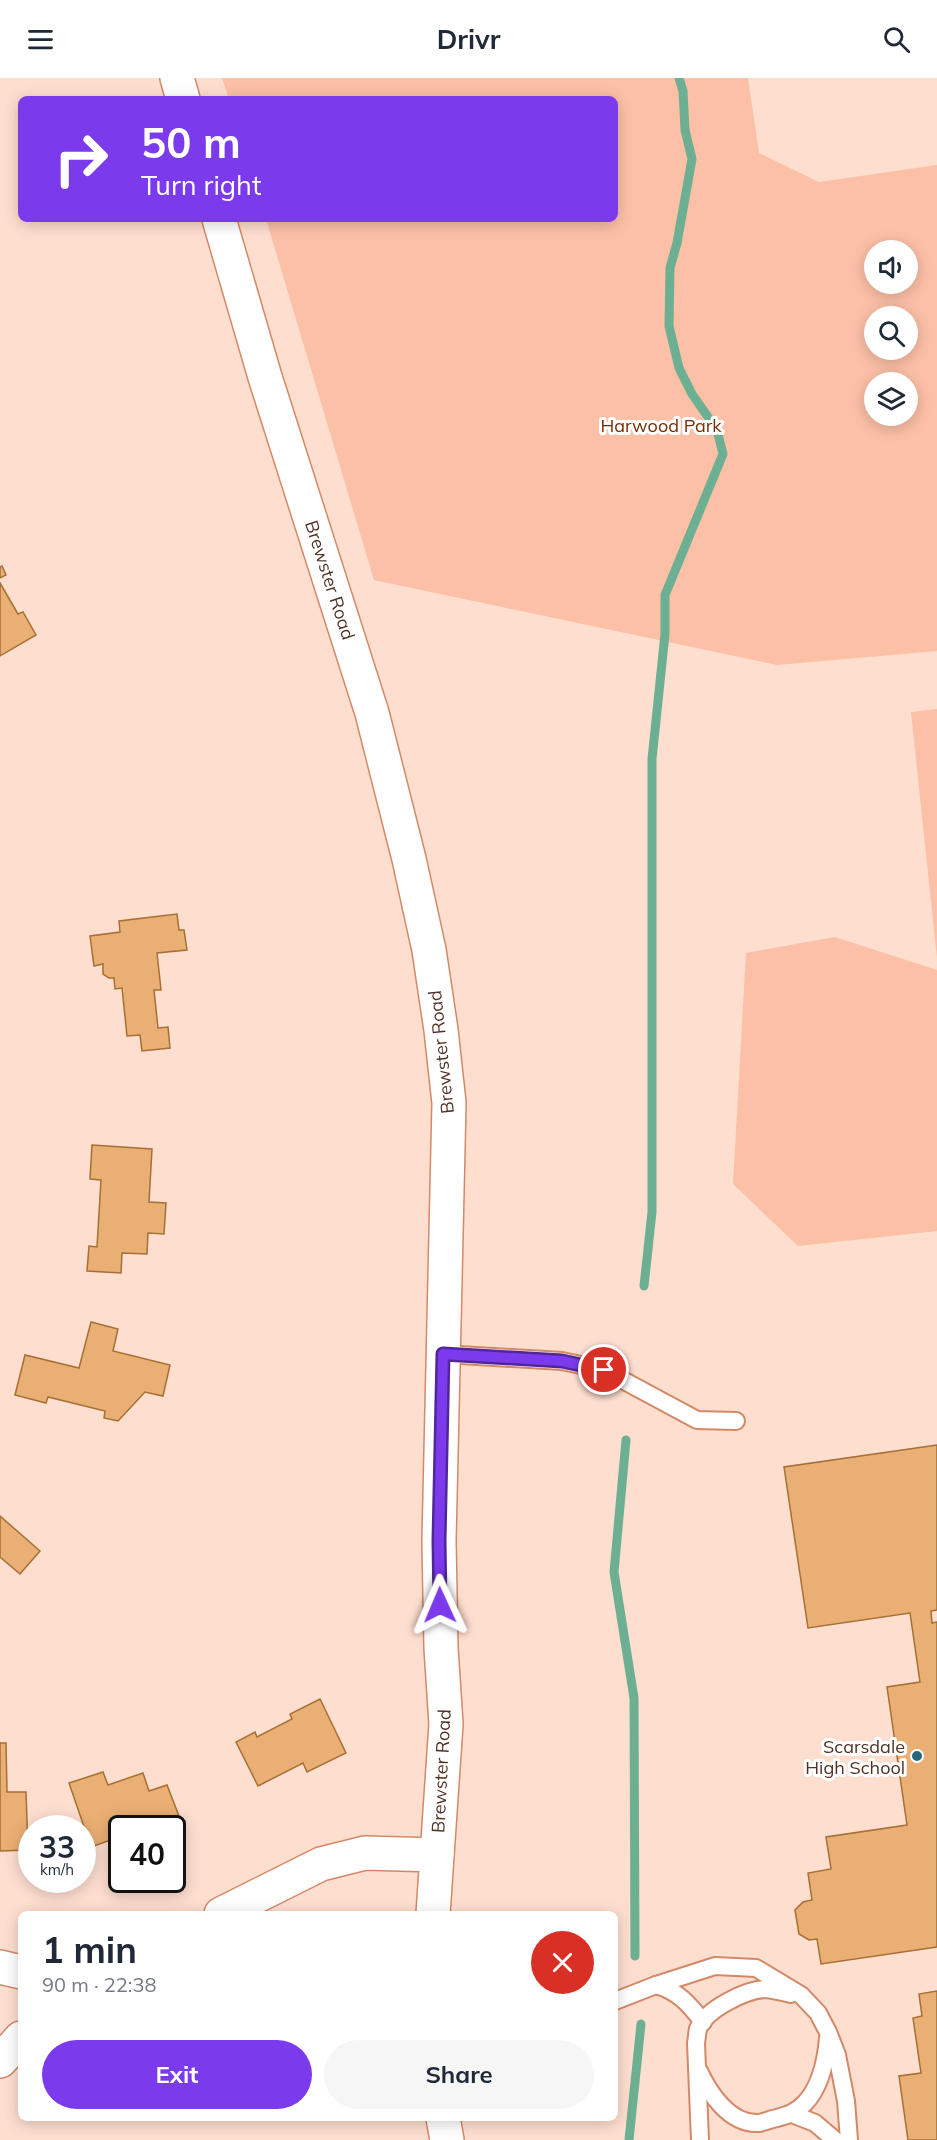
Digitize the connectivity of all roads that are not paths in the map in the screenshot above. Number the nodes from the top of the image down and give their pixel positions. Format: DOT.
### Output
graph roads {
  1 [pos="177,78"];
  2 [pos="182,96"];
  3 [pos="220,222"];
  4 [pos="443,1354"];
  5 [pos="736,1421"];
  6 [pos="437,1855"];
  7 [pos="227,1911"];
  8 [pos="433,1911"];
  9 [pos="0,1967"];
  10 [pos="18,1971"];
  11 [pos="656,1985"];
  12 [pos="801,1995"];
  13 [pos="618,2000"];
  14 [pos="703,2022"];
  15 [pos="828,2032"];
  16 [pos="18,2041"];
  17 [pos="0,2061"];
  18 [pos="696,2065"];
  19 [pos="792,2114"];
  20 [pos="444,2121"];
  21 [pos="447,2140"];
  22 [pos="700,2140"];
  23 [pos="835,2140"];
  24 [pos="849,2140"];
  1 -- 2 [label="street"];
  3 -- 4 [label="street, Brewster Road"];
  4 -- 5 [label="lane"];
  4 -- 6 [label="street, Brewster Road"];
  6 -- 7 [label="street"];
  6 -- 8 [label="street, Brewster Road"];
  9 -- 10 [label="street"];
  11 -- 12 [label="lane"];
  11 -- 13 [label="lane"];
  11 -- 14 [label="lane"];
  12 -- 14 [label="lane"];
  12 -- 15 [label="lane"];
  14 -- 18 [label="lane"];
  15 -- 19 [label="lane"];
  15 -- 24 [label="lane"];
  16 -- 17 [label="street"];
  18 -- 19 [label="lane"];
  18 -- 22 [label="lane"];
  19 -- 23 [label="lane"];
  20 -- 21 [label="street"];
}
